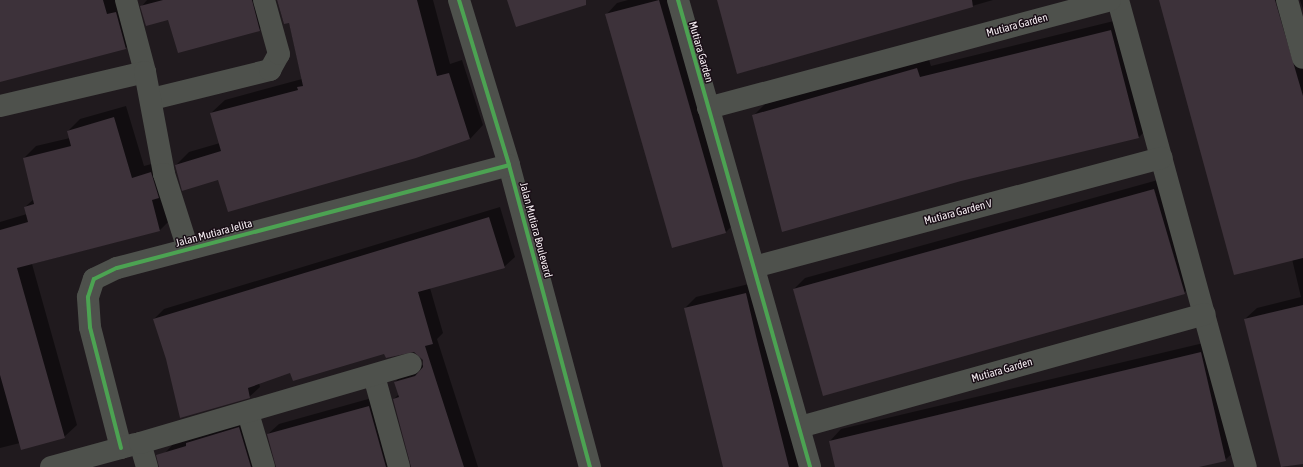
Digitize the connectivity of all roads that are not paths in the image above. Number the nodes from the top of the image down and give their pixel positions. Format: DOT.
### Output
graph roads {
  1 [pos="126,0"];
  2 [pos="264,0"];
  3 [pos="460,0"];
  4 [pos="678,0"];
  5 [pos="1110,0"];
  6 [pos="1118,0"];
  7 [pos="1287,0"];
  8 [pos="1299,31"];
  9 [pos="1303,58"];
  10 [pos="145,72"];
  11 [pos="152,99"];
  12 [pos="0,106"];
  13 [pos="708,108"];
  14 [pos="1162,158"];
  15 [pos="509,165"];
  16 [pos="188,249"];
  17 [pos="754,267"];
  18 [pos="1204,314"];
  19 [pos="411,364"];
  20 [pos="374,376"];
  21 [pos="248,413"];
  22 [pos="800,427"];
  23 [pos="131,446"];
  24 [pos="50,467"];
  25 [pos="147,467"];
  26 [pos="264,467"];
  27 [pos="398,467"];
  28 [pos="590,467"];
  29 [pos="810,467"];
  30 [pos="1246,467"];
  1 -- 10 [label="street"];
  2 -- 11 [label="street"];
  3 -- 15 [label="street, Jalan Mutiara Boulevard"];
  4 -- 13 [label="street, Mutiara Garden"];
  5 -- 13 [label="street, Mutiara Garden"];
  6 -- 14 [label="street"];
  7 -- 8 [label="street"];
  8 -- 9 [label="street"];
  10 -- 11 [label="street"];
  10 -- 12 [label="street"];
  11 -- 16 [label="street"];
  13 -- 17 [label="street"];
  14 -- 17 [label="street, Mutiara Garden V"];
  14 -- 18 [label="street"];
  15 -- 16 [label="street, Jalan Mutiara Jelita"];
  15 -- 28 [label="street, Jalan Mutiara Boulevard"];
  16 -- 23 [label="street, Jalan Mutiara Jelita"];
  17 -- 22 [label="street"];
  18 -- 22 [label="street, Mutiara Garden"];
  18 -- 30 [label="street"];
  19 -- 20 [label="street"];
  20 -- 21 [label="street"];
  20 -- 27 [label="street"];
  21 -- 23 [label="street"];
  21 -- 26 [label="street"];
  22 -- 29 [label="street"];
  23 -- 24 [label="street"];
  23 -- 25 [label="street, Jalan Mutiara Jelita"];
}
